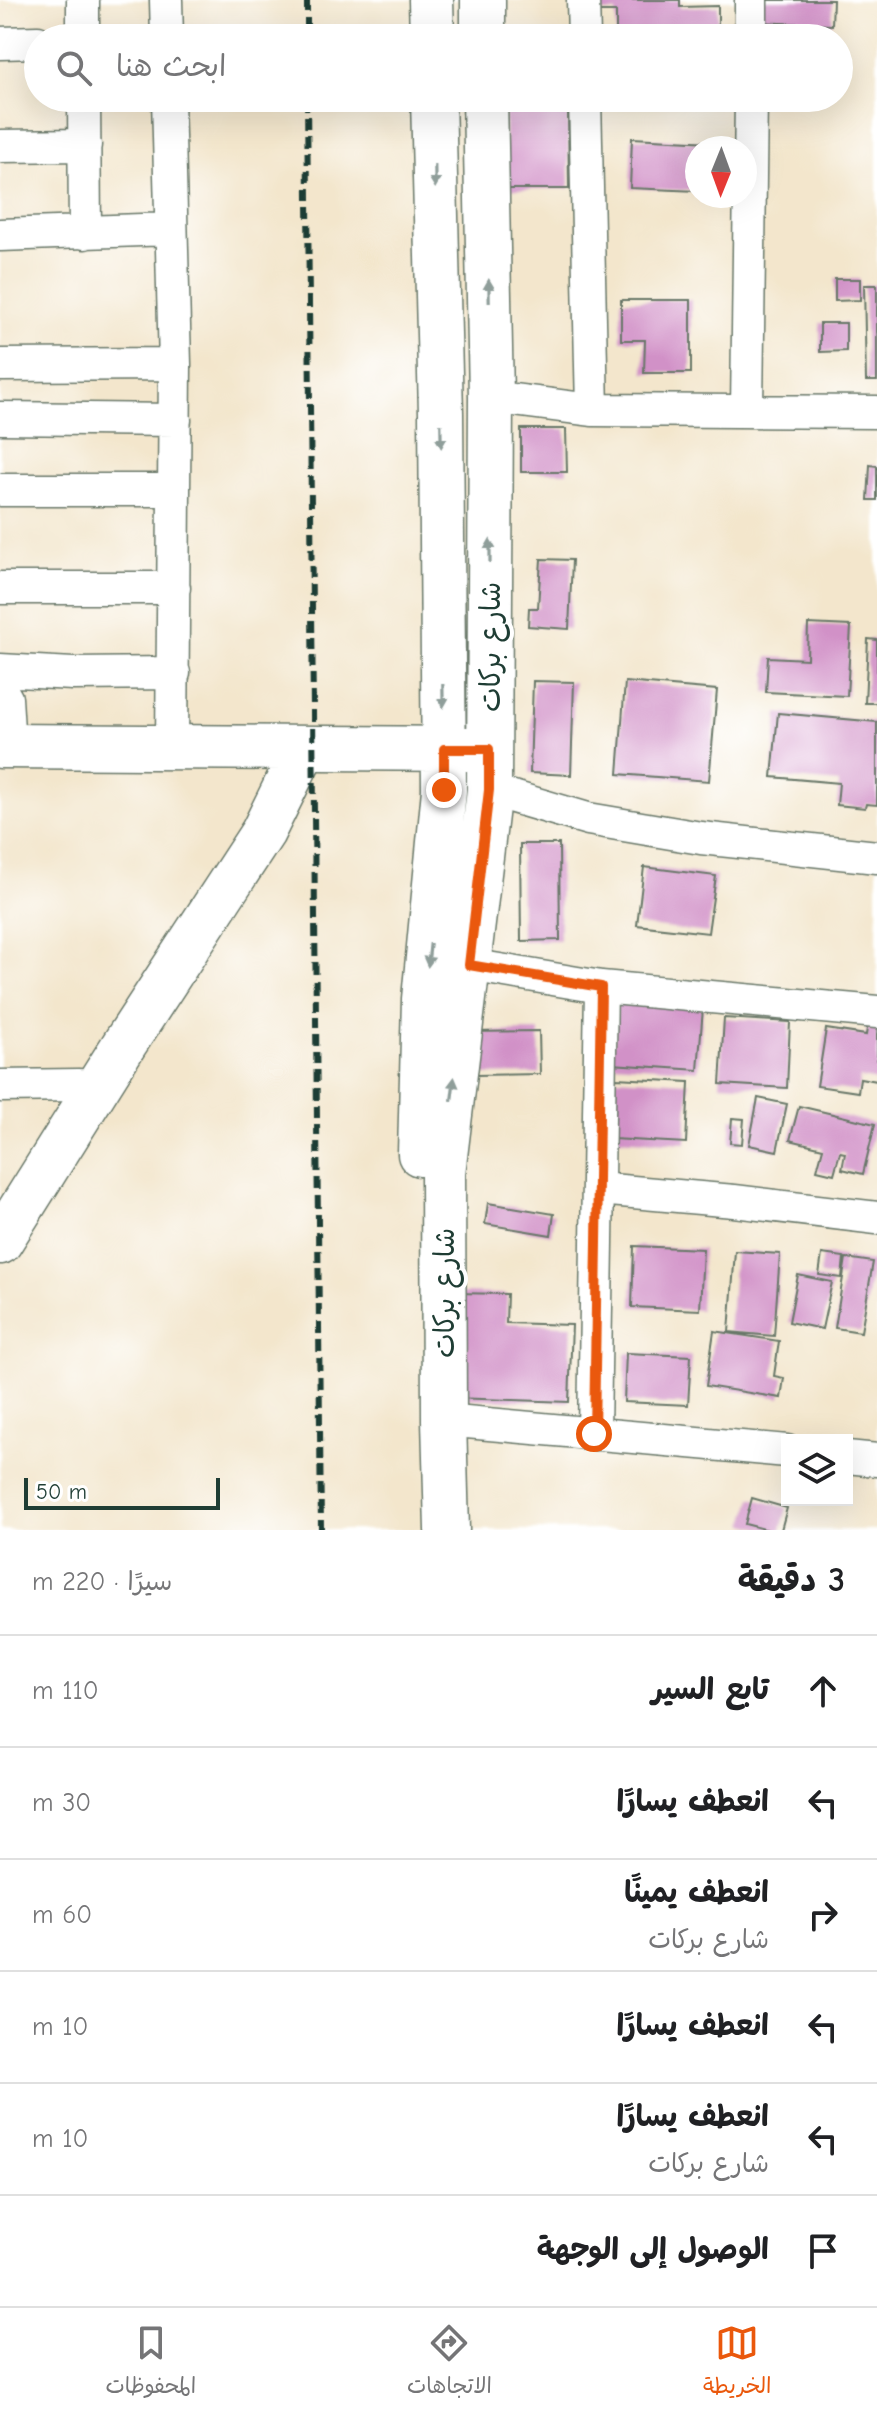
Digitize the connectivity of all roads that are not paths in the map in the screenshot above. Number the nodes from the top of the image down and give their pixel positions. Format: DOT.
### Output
graph roads {
  1 [pos="83,0"];
  2 [pos="166,0"];
  3 [pos="431,0"];
  4 [pos="483,0"];
  5 [pos="583,0"];
  6 [pos="751,0"];
  7 [pos="83,24"];
  8 [pos="167,24"];
  9 [pos="432,24"];
  10 [pos="483,24"];
  11 [pos="584,24"];
  12 [pos="751,24"];
  13 [pos="24,42"];
  14 [pos="0,43"];
  15 [pos="84,112"];
  16 [pos="168,112"];
  17 [pos="433,112"];
  18 [pos="485,112"];
  19 [pos="585,112"];
  20 [pos="751,112"];
  21 [pos="85,145"];
  22 [pos="0,146"];
  23 [pos="170,229"];
  24 [pos="85,233"];
  25 [pos="0,235"];
  26 [pos="175,364"];
  27 [pos="0,365"];
  28 [pos="491,397"];
  29 [pos="592,410"];
  30 [pos="747,410"];
  31 [pos="877,412"];
  32 [pos="0,418"];
  33 [pos="175,420"];
  34 [pos="0,490"];
  35 [pos="174,490"];
  36 [pos="0,588"];
  37 [pos="174,588"];
  38 [pos="0,670"];
  39 [pos="174,673"];
  40 [pos="0,690"];
  41 [pos="4,746"];
  42 [pos="172,748"];
  43 [pos="291,749"];
  44 [pos="444,749"];
  45 [pos="489,770"];
  46 [pos="877,857"];
  47 [pos="469,965"];
  48 [pos="601,987"];
  49 [pos="877,1012"];
  50 [pos="79,1085"];
  51 [pos="0,1086"];
  52 [pos="599,1189"];
  53 [pos="0,1203"];
  54 [pos="877,1218"];
  55 [pos="0,1242"];
  56 [pos="444,1420"];
  57 [pos="594,1434"];
  58 [pos="781,1450"];
  59 [pos="853,1458"];
  60 [pos="877,1460"];
  61 [pos="416,1530"];
  62 [pos="447,1530"];
  1 -- 7 [label="street"];
  2 -- 8 [label="street"];
  3 -- 9 [label="main road"];
  4 -- 10 [label="main road"];
  5 -- 11 [label="street"];
  6 -- 12 [label="street"];
  13 -- 14 [label="street"];
  15 -- 21 [label="street"];
  16 -- 23 [label="street"];
  17 -- 44 [label="main road, شارع بركات, one-way"];
  28 -- 18 [label="main road, شارع بركات, one-way"];
  19 -- 29 [label="street"];
  20 -- 30 [label="street"];
  21 -- 22 [label="street"];
  21 -- 24 [label="street"];
  23 -- 24 [label="street"];
  23 -- 26 [label="street"];
  24 -- 25 [label="street"];
  26 -- 27 [label="street"];
  26 -- 33 [label="street"];
  28 -- 29 [label="street"];
  45 -- 28 [label="main road, شارع بركات, one-way"];
  29 -- 30 [label="street"];
  30 -- 31 [label="street"];
  32 -- 33 [label="street"];
  33 -- 35 [label="street"];
  34 -- 35 [label="street"];
  35 -- 37 [label="street"];
  36 -- 37 [label="street"];
  37 -- 39 [label="street"];
  38 -- 39 [label="street"];
  39 -- 42 [label="street"];
  40 -- 41 [label="street"];
  41 -- 42 [label="main road"];
  42 -- 43 [label="main road"];
  43 -- 44 [label="main road"];
  43 -- 50 [label="main road"];
  43 -- 55 [label="main road"];
  44 -- 45 [label="main road"];
  44 -- 61 [label="main road, شارع بركات, one-way"];
  45 -- 46 [label="street"];
  45 -- 47 [label="main road, شارع بركات"];
  47 -- 48 [label="street"];
  56 -- 47 [label="main road, شارع بركات, one-way"];
  48 -- 49 [label="street"];
  48 -- 52 [label="street"];
  50 -- 51 [label="street"];
  50 -- 53 [label="main road"];
  52 -- 54 [label="street"];
  52 -- 57 [label="street"];
  56 -- 57 [label="street"];
  56 -- 62 [label="main road, شارع بركات"];
  57 -- 58 [label="street"];
  59 -- 60 [label="street"];
}
